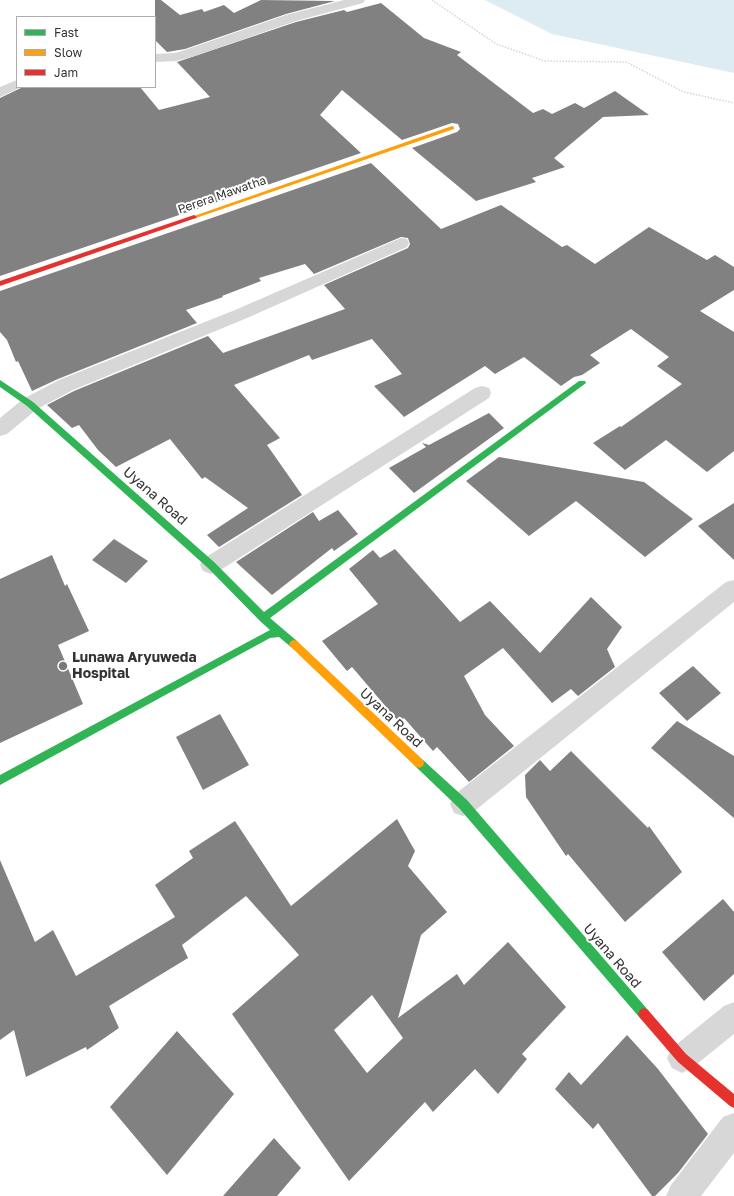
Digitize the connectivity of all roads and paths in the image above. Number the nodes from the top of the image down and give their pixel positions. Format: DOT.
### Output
graph roads {
  1 [pos="359,0"];
  2 [pos="432,0"];
  3 [pos="156,58"];
  4 [pos="16,85"];
  5 [pos="0,93"];
  6 [pos="734,103"];
  7 [pos="452,128"];
  8 [pos="401,243"];
  9 [pos="0,284"];
  10 [pos="0,383"];
  11 [pos="582,383"];
  12 [pos="482,393"];
  13 [pos="30,404"];
  14 [pos="0,430"];
  15 [pos="211,565"];
  16 [pos="734,589"];
  17 [pos="263,618"];
  18 [pos="282,633"];
  19 [pos="0,780"];
  20 [pos="463,804"];
  21 [pos="734,1016"];
  22 [pos="682,1058"];
  23 [pos="734,1102"];
  24 [pos="734,1128"];
  25 [pos="682,1196"];
  1 -- 3 [label="street"];
  2 -- 6 [label="path"];
  4 -- 5 [label="street"];
  7 -- 9 [label="street, Perera Mawatha"];
  8 -- 13 [label="street"];
  10 -- 13 [label="street, Uyana Road"];
  11 -- 17 [label="street"];
  12 -- 15 [label="street"];
  13 -- 14 [label="street"];
  13 -- 15 [label="street, Uyana Road"];
  15 -- 17 [label="street, Uyana Road"];
  16 -- 20 [label="street"];
  17 -- 18 [label="street, Uyana Road"];
  18 -- 19 [label="street"];
  18 -- 20 [label="street, Uyana Road"];
  20 -- 22 [label="street, Uyana Road"];
  21 -- 22 [label="street"];
  22 -- 23 [label="street, Uyana Road"];
  24 -- 25 [label="street"];
}
